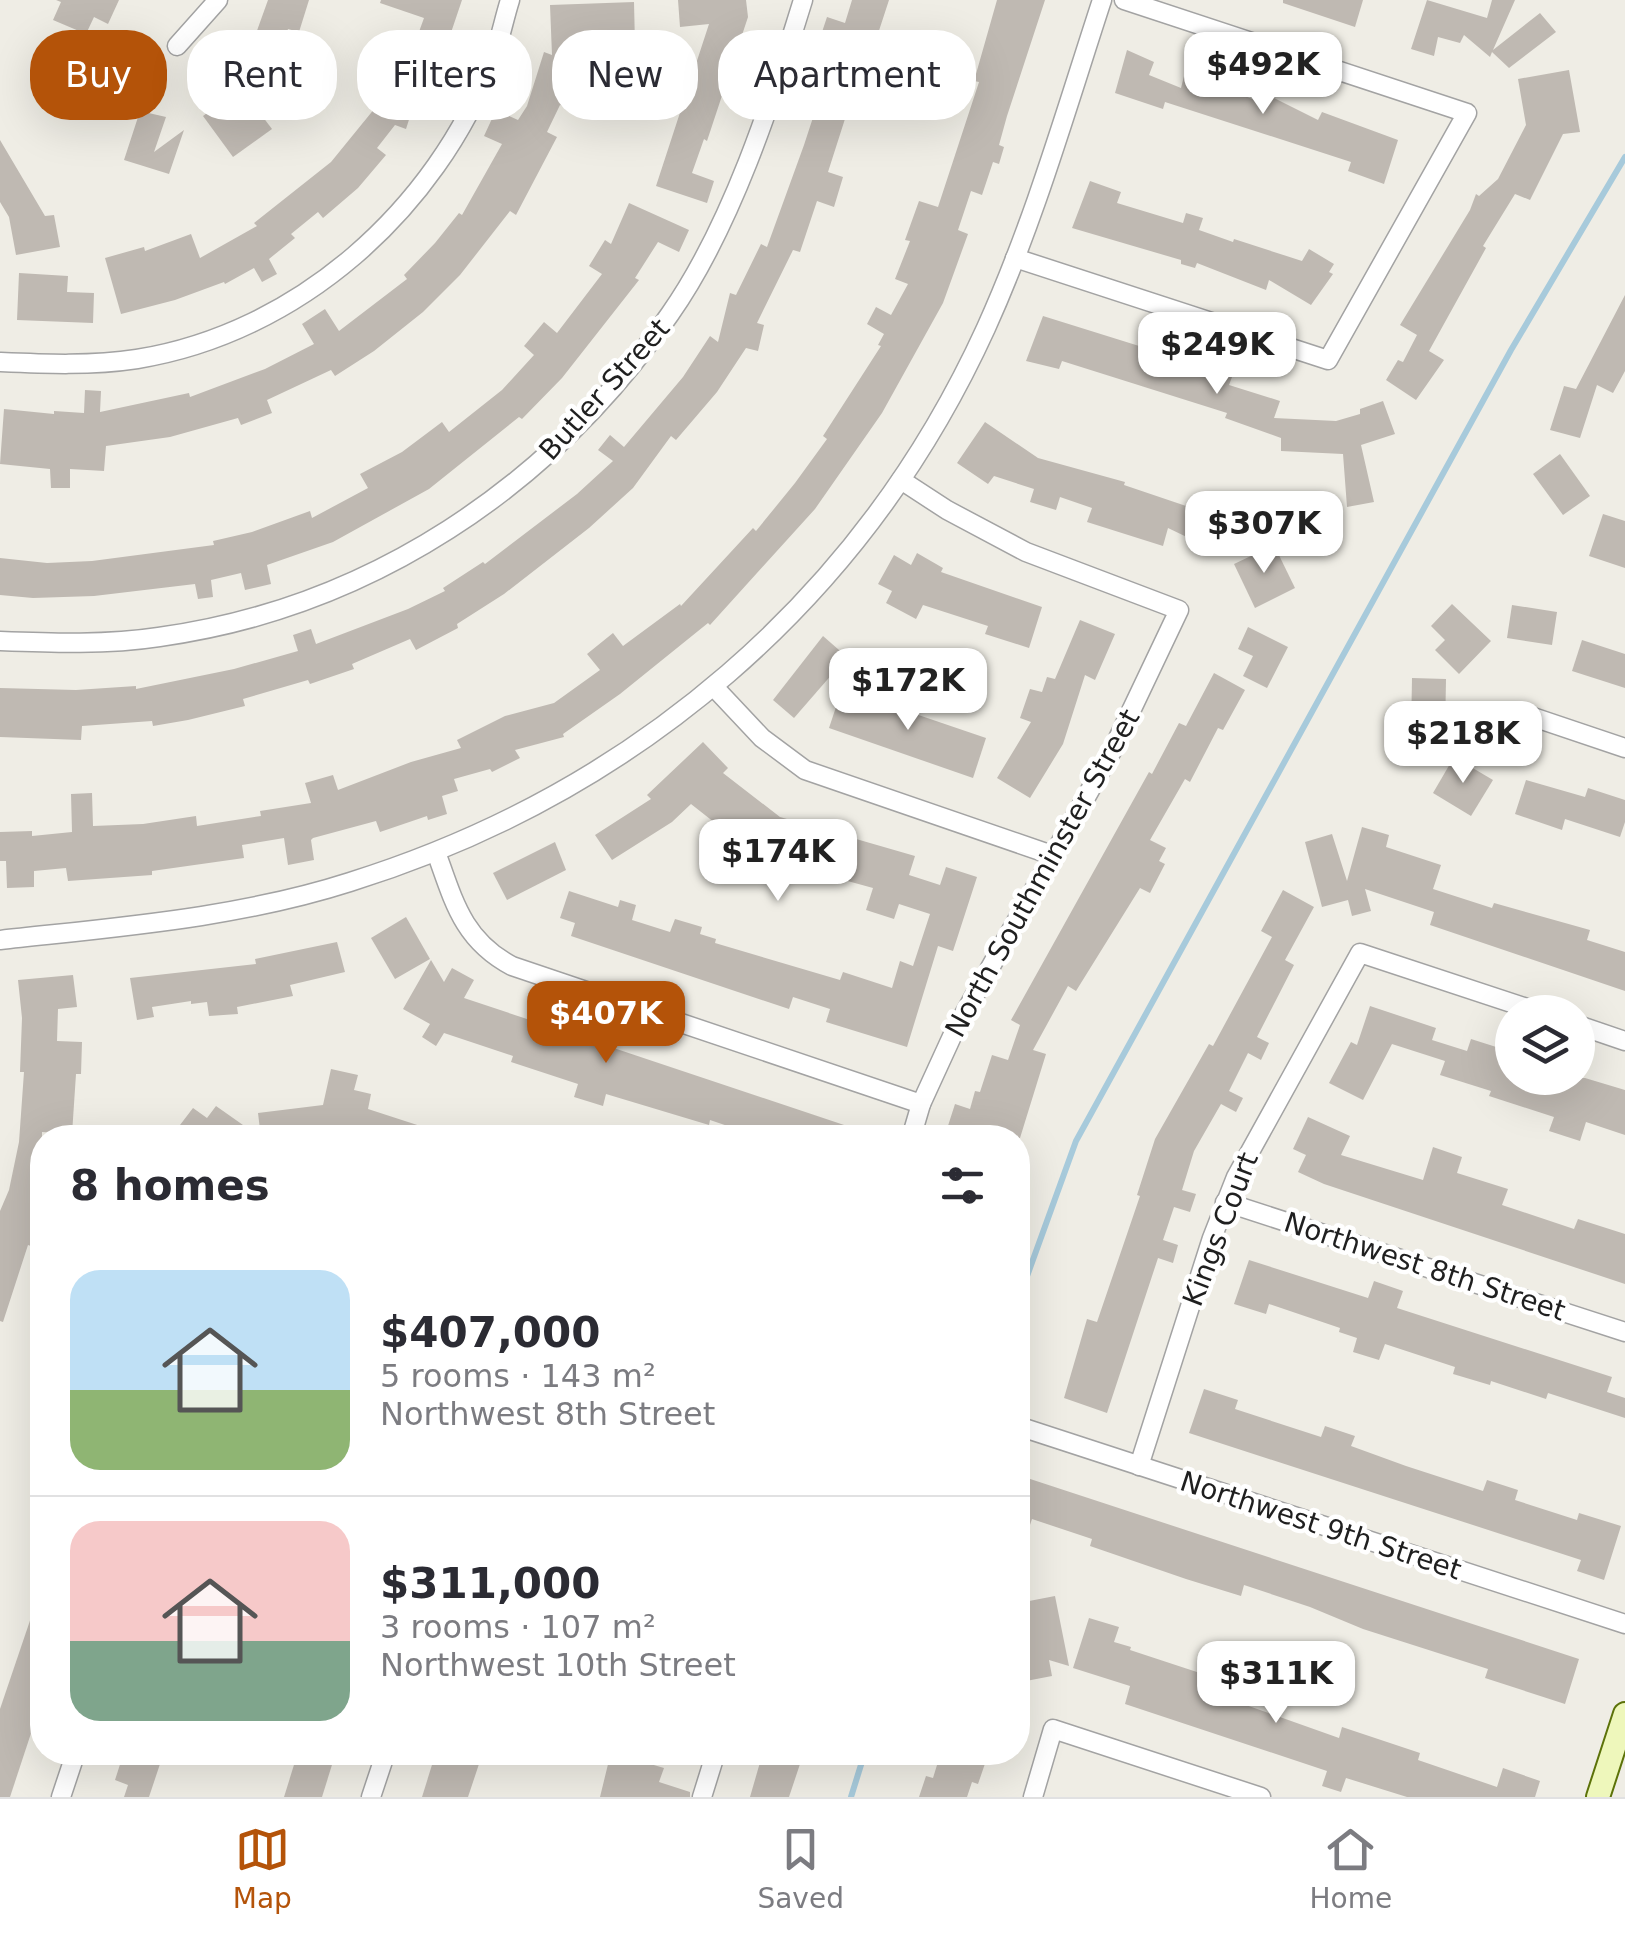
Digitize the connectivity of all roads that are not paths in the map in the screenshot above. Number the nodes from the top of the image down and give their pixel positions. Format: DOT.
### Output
graph roads {
  1 [pos="218,0"];
  2 [pos="510,0"];
  3 [pos="803,0"];
  4 [pos="1102,0"];
  5 [pos="1124,0"];
  6 [pos="177,46"];
  7 [pos="1015,258"];
  8 [pos="0,362"];
  9 [pos="900,480"];
  10 [pos="0,642"];
  11 [pos="714,686"];
  12 [pos="1518,712"];
  13 [pos="1625,748"];
  14 [pos="436,852"];
  15 [pos="1052,855"];
  16 [pos="0,940"];
  17 [pos="1495,998"];
  18 [pos="1595,1031"];
  19 [pos="1625,1041"];
  20 [pos="922,1104"];
  21 [pos="915,1125"];
  22 [pos="1225,1202"];
  23 [pos="1625,1332"];
  24 [pos="1030,1430"];
  25 [pos="1139,1466"];
  26 [pos="1625,1624"];
  27 [pos="1625,1714"];
  28 [pos="72,1765"];
  29 [pos="382,1765"];
  30 [pos="712,1765"];
  31 [pos="61,1797"];
  32 [pos="371,1797"];
  33 [pos="702,1797"];
  34 [pos="1033,1797"];
  35 [pos="1261,1797"];
  36 [pos="1598,1797"];
  1 -- 6 [label="street"];
  2 -- 8 [label="street"];
  3 -- 10 [label="street, Butler Street"];
  4 -- 7 [label="street"];
  5 -- 7 [label="street"];
  7 -- 9 [label="street"];
  9 -- 11 [label="street"];
  9 -- 15 [label="street, North Southminster Street"];
  11 -- 14 [label="street"];
  11 -- 15 [label="street"];
  12 -- 13 [label="street"];
  14 -- 16 [label="street"];
  14 -- 20 [label="street"];
  15 -- 20 [label="street, North Southminster Street"];
  17 -- 22 [label="street, Kings Court"];
  18 -- 19 [label="street"];
  20 -- 21 [label="street, North Southminster Street"];
  22 -- 23 [label="street, Northwest 8th Street"];
  22 -- 25 [label="street, Kings Court"];
  24 -- 25 [label="street, Northwest 9th Street"];
  25 -- 26 [label="street, Northwest 9th Street"];
  27 -- 36 [label="main road"];
  28 -- 31 [label="street"];
  29 -- 32 [label="street"];
  30 -- 33 [label="street"];
  34 -- 35 [label="street"];
}
